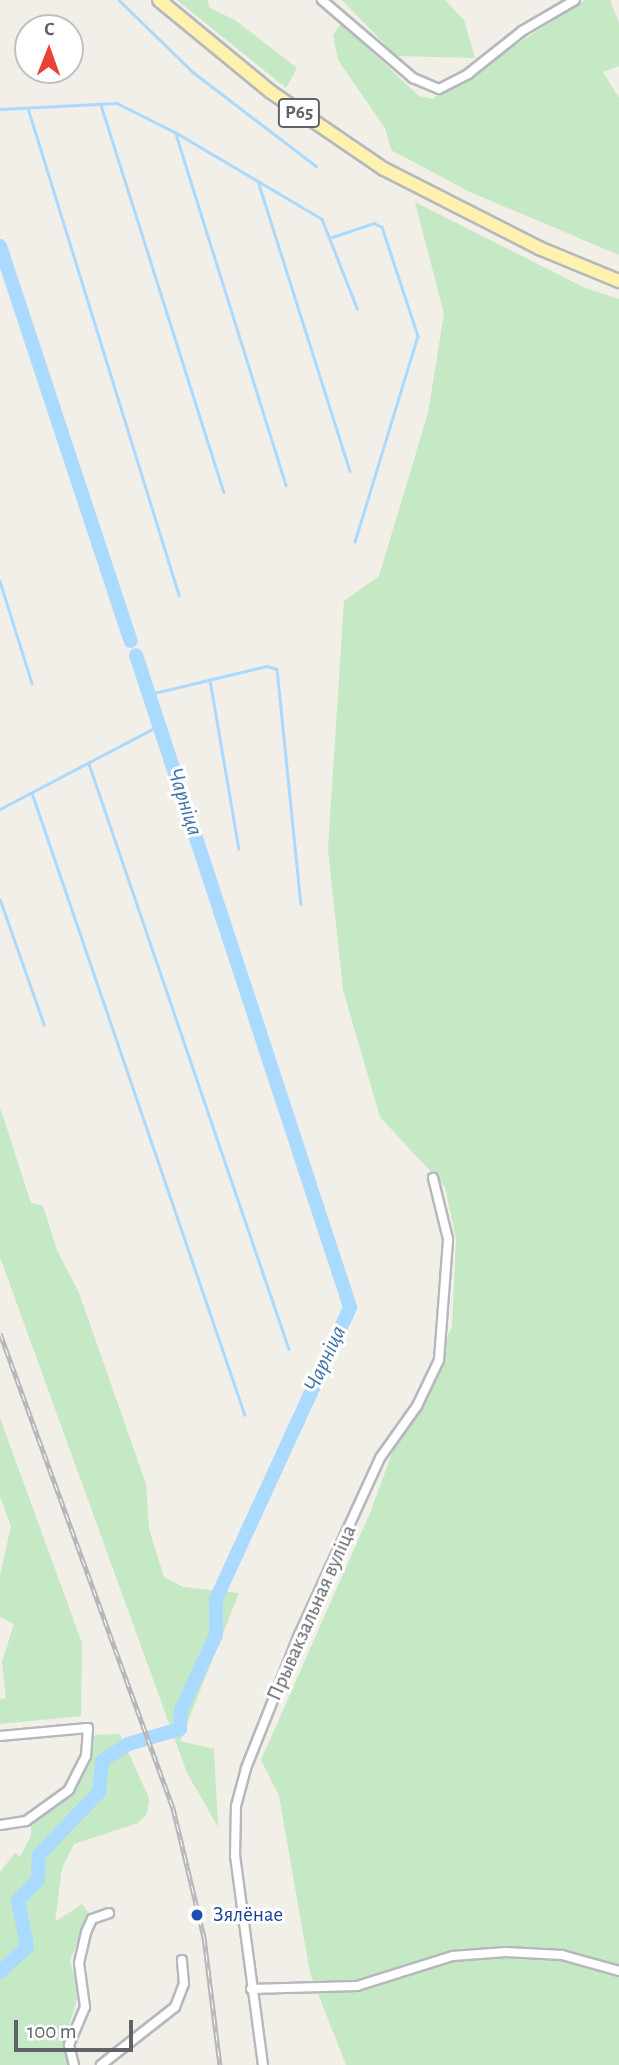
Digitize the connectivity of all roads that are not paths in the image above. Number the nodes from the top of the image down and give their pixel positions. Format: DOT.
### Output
graph roads {
  1 [pos="159,0"];
  2 [pos="323,0"];
  3 [pos="575,0"];
  4 [pos="619,281"];
  5 [pos="433,1178"];
  6 [pos="0,1736"];
  7 [pos="0,1825"];
  8 [pos="110,1913"];
  9 [pos="182,1960"];
  10 [pos="619,1971"];
  11 [pos="251,1989"];
  12 [pos="74,2065"];
  13 [pos="101,2065"];
  14 [pos="263,2065"];
  1 -- 4 [label="main road, Р65"];
  2 -- 3 [label="street"];
  5 -- 11 [label="street, Прывакзальная вуліца"];
  6 -- 7 [label="street"];
  8 -- 12 [label="street"];
  9 -- 13 [label="street"];
  10 -- 11 [label="street"];
  11 -- 14 [label="street, Прывакзальная вуліца"];
}
